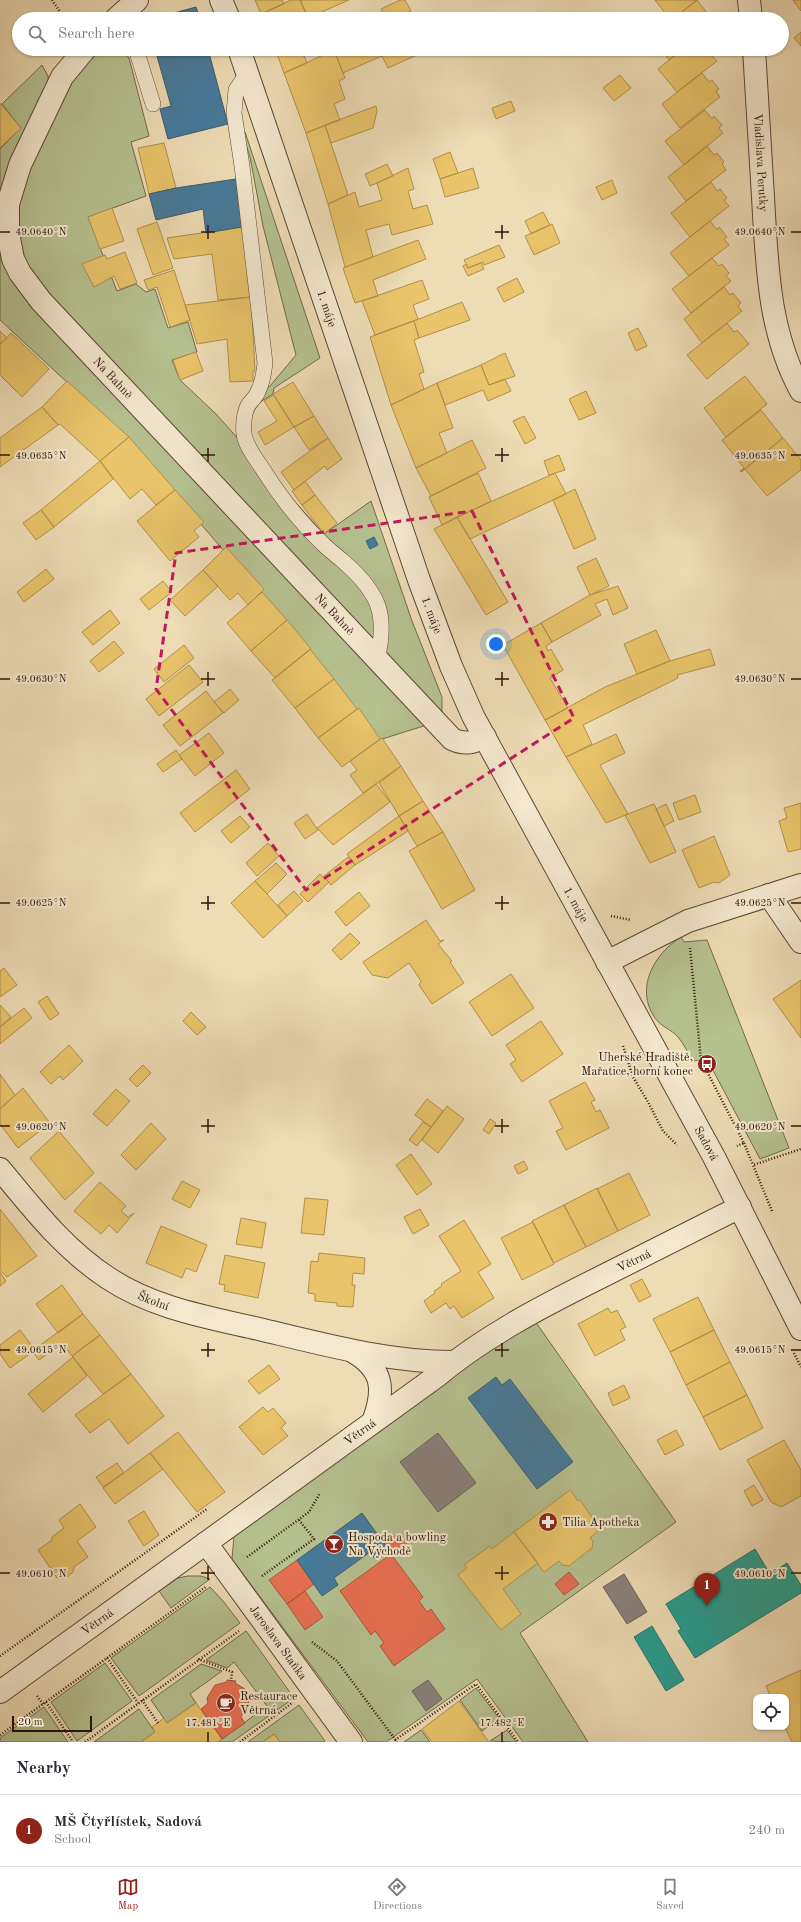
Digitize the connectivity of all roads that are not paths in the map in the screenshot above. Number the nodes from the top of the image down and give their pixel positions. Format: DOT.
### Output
graph roads {
  1 [pos="137,0"];
  2 [pos="221,0"];
  3 [pos="749,0"];
  4 [pos="125,12"];
  5 [pos="226,12"];
  6 [pos="750,12"];
  7 [pos="80,56"];
  8 [pos="138,56"];
  9 [pos="241,56"];
  10 [pos="754,56"];
  11 [pos="248,75"];
  12 [pos="153,104"];
  13 [pos="801,392"];
  14 [pos="377,660"];
  15 [pos="485,737"];
  16 [pos="801,885"];
  17 [pos="769,895"];
  18 [pos="801,942"];
  19 [pos="607,962"];
  20 [pos="0,1168"];
  21 [pos="740,1207"];
  22 [pos="801,1329"];
  23 [pos="352,1351"];
  24 [pos="453,1362"];
  25 [pos="373,1422"];
  26 [pos="206,1543"];
  27 [pos="0,1692"];
  28 [pos="351,1742"];
  1 -- 4 [label="street"];
  2 -- 5 [label="street"];
  3 -- 6 [label="street"];
  7 -- 14 [label="street, Na Bahně"];
  8 -- 12 [label="lane"];
  9 -- 11 [label="street, 1. máje"];
  10 -- 13 [label="street, Vladislava Perutky"];
  11 -- 14 [label="lane"];
  11 -- 15 [label="street, 1. máje"];
  14 -- 15 [label="street, Na Bahně"];
  15 -- 19 [label="street, 1. máje"];
  16 -- 17 [label="street"];
  17 -- 18 [label="street"];
  17 -- 19 [label="street"];
  19 -- 21 [label="street, Sadová"];
  20 -- 23 [label="street, Školní"];
  21 -- 22 [label="street, Sadová"];
  21 -- 24 [label="street, Větrná"];
  23 -- 24 [label="street, Školní"];
  23 -- 25 [label="street, Školní"];
  24 -- 25 [label="street, Větrná"];
  25 -- 26 [label="street, Větrná"];
  26 -- 27 [label="street, Větrná"];
  26 -- 28 [label="street, Jaroslava Staňka"];
}
